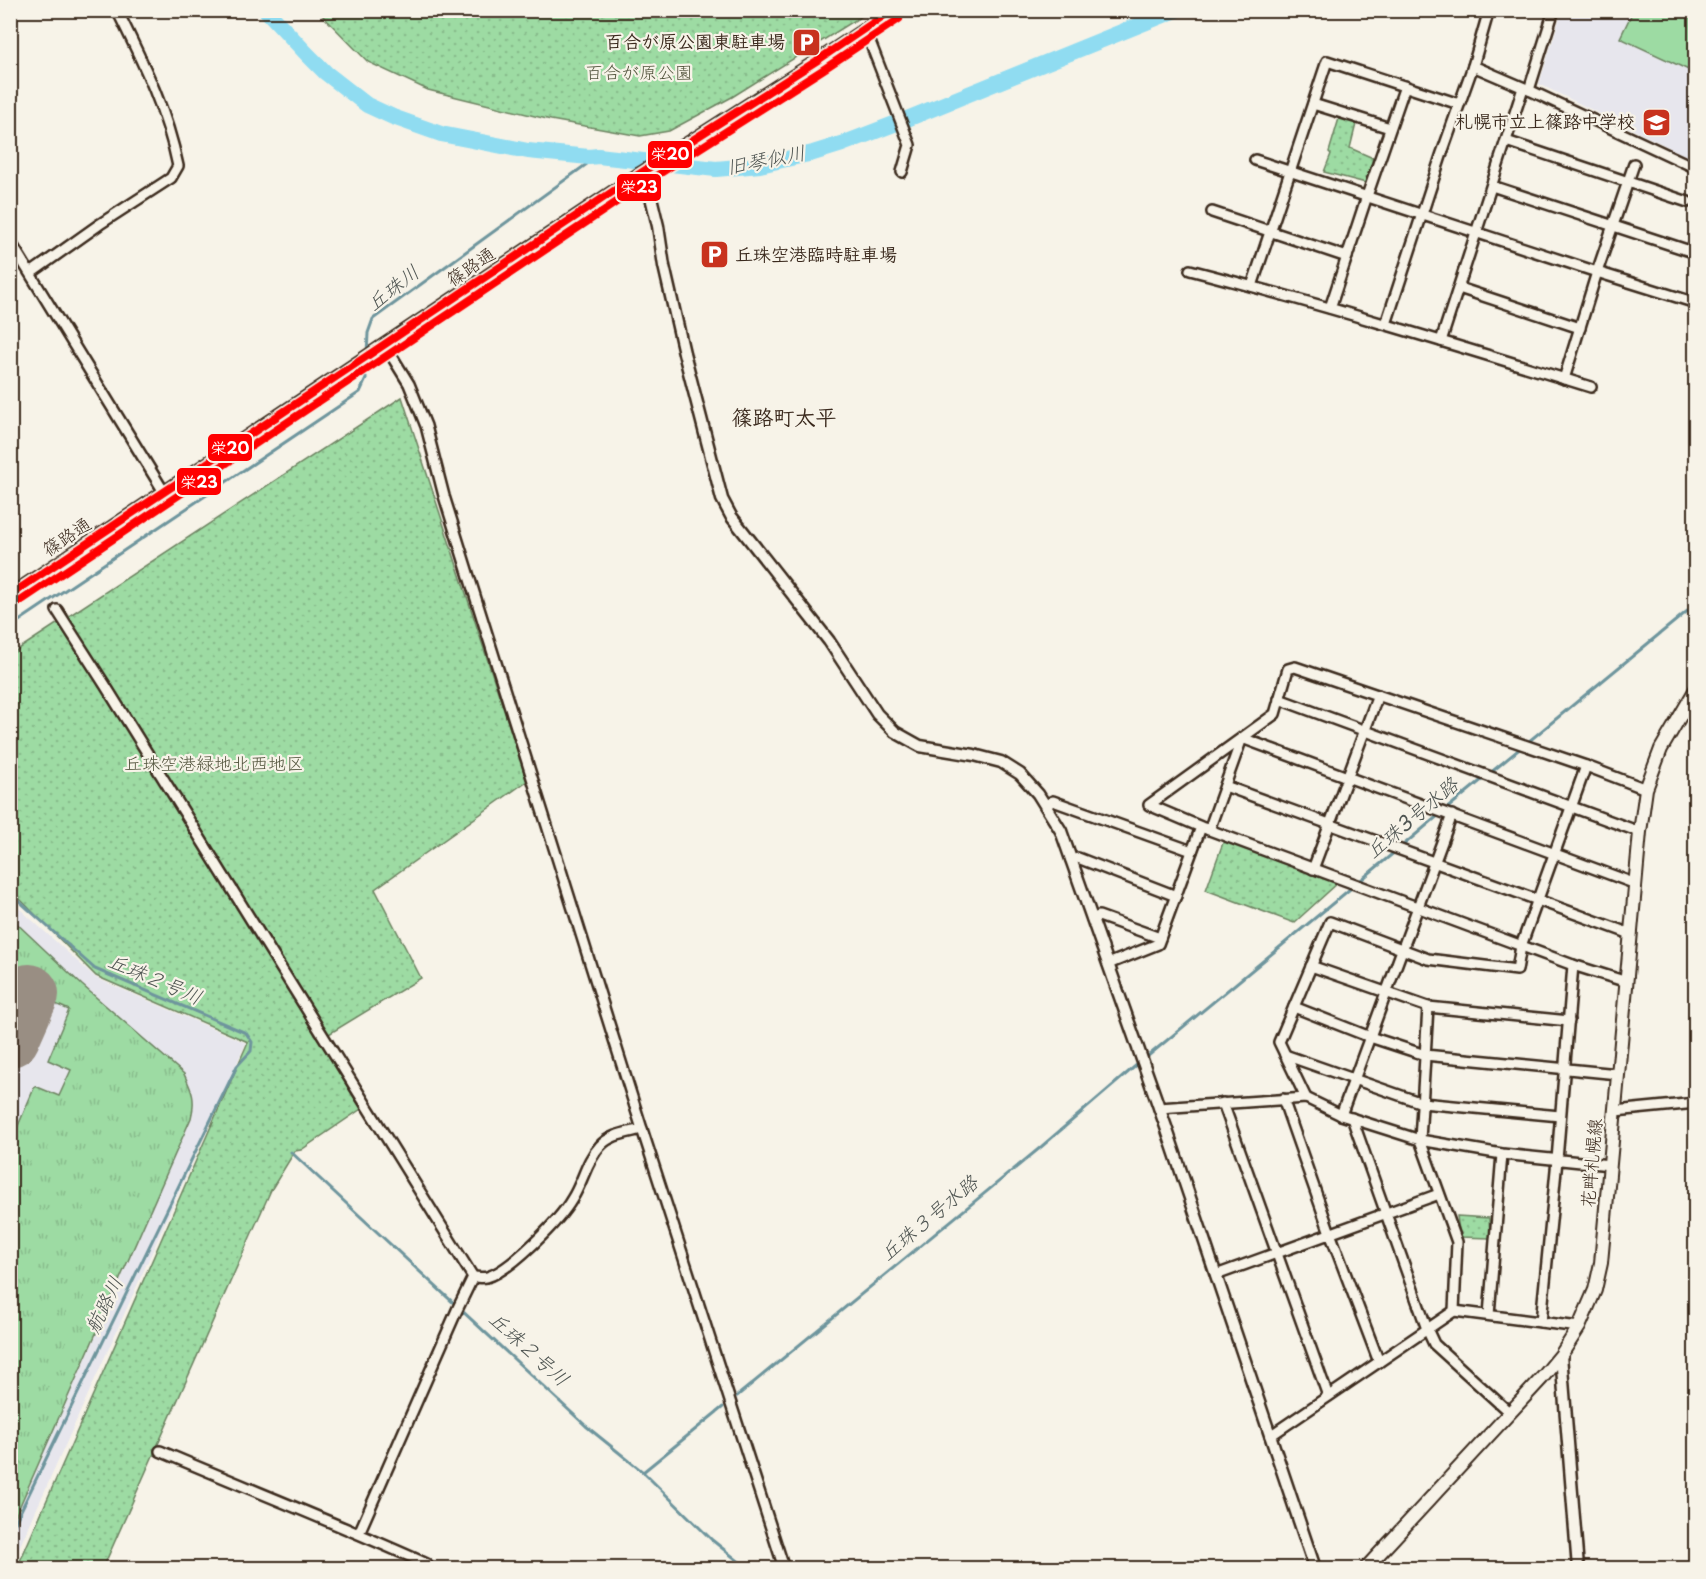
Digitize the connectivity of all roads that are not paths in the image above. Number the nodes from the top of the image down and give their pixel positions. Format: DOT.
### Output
graph roads {
  1 [pos="117,10"];
  2 [pos="893,10"];
  3 [pos="1489,10"];
  4 [pos="1554,10"];
  5 [pos="865,29"];
  6 [pos="1473,66"];
  7 [pos="1405,86"];
  8 [pos="1526,89"];
  9 [pos="1313,104"];
  10 [pos="1459,104"];
  11 [pos="1390,128"];
  12 [pos="1506,141"];
  13 [pos="1255,160"];
  14 [pos="1634,164"];
  15 [pos="1695,168"];
  16 [pos="1290,171"];
  17 [pos="902,172"];
  18 [pos="641,173"];
  19 [pos="1628,182"];
  20 [pos="1492,186"];
  21 [pos="1366,196"];
  22 [pos="1688,202"];
  23 [pos="1212,212"];
  24 [pos="1422,215"];
  25 [pos="1613,226"];
  26 [pos="1270,231"];
  27 [pos="1477,233"];
  28 [pos="10,241"];
  29 [pos="1695,253"];
  30 [pos="1347,257"];
  31 [pos="1190,270"];
  32 [pos="1597,272"];
  33 [pos="31,273"];
  34 [pos="1252,286"];
  35 [pos="1459,288"];
  36 [pos="1695,303"];
  37 [pos="1330,308"];
  38 [pos="1386,324"];
  39 [pos="1580,328"];
  40 [pos="1441,341"];
  41 [pos="381,348"];
  42 [pos="1564,379"];
  43 [pos="1591,387"];
  44 [pos="164,492"];
  45 [pos="10,595"];
  46 [pos="57,610"];
  47 [pos="1695,689"];
  48 [pos="1378,695"];
  49 [pos="1279,699"];
  50 [pos="1364,731"];
  51 [pos="1242,738"];
  52 [pos="1586,766"];
  53 [pos="1347,777"];
  54 [pos="1225,786"];
  55 [pos="1646,789"];
  56 [pos="1046,805"];
  57 [pos="1571,807"];
  58 [pos="1446,813"];
  59 [pos="1329,824"];
  60 [pos="1205,828"];
  61 [pos="1640,832"];
  62 [pos="1192,851"];
  63 [pos="1554,853"];
  64 [pos="1071,860"];
  65 [pos="1434,863"];
  66 [pos="1313,868"];
  67 [pos="1636,884"];
  68 [pos="1176,896"];
  69 [pos="1537,901"];
  70 [pos="1417,907"];
  71 [pos="1092,919"];
  72 [pos="1631,934"];
  73 [pos="1160,938"];
  74 [pos="1521,946"];
  75 [pos="1402,949"];
  76 [pos="1108,964"];
  77 [pos="1573,965"];
  78 [pos="1311,966"];
  79 [pos="1627,982"];
  80 [pos="1386,993"];
  81 [pos="1294,1007"];
  82 [pos="1428,1007"];
  83 [pos="1569,1021"];
  84 [pos="1370,1036"];
  85 [pos="1286,1055"];
  86 [pos="1425,1055"];
  87 [pos="1564,1068"];
  88 [pos="1618,1074"];
  89 [pos="1354,1079"];
  90 [pos="1306,1098"];
  91 [pos="1283,1099"];
  92 [pos="1223,1103"];
  93 [pos="1422,1103"];
  94 [pos="1695,1103"];
  95 [pos="1159,1108"];
  96 [pos="1615,1112"];
  97 [pos="1341,1115"];
  98 [pos="1560,1116"];
  99 [pos="1352,1118"];
  100 [pos="642,1129"];
  101 [pos="1420,1140"];
  102 [pos="1502,1154"];
  103 [pos="1557,1160"];
  104 [pos="1610,1165"];
  105 [pos="1438,1194"];
  106 [pos="1386,1213"];
  107 [pos="1330,1233"];
  108 [pos="1277,1252"];
  109 [pos="1216,1275"];
  110 [pos="473,1277"];
  111 [pos="1454,1311"];
  112 [pos="1489,1315"];
  113 [pos="1541,1322"];
  114 [pos="1580,1327"];
  115 [pos="1427,1329"];
  116 [pos="1561,1355"];
  117 [pos="1379,1362"];
  118 [pos="1328,1396"];
  119 [pos="1510,1413"];
  120 [pos="1270,1436"];
  121 [pos="160,1451"];
  122 [pos="358,1533"];
  123 [pos="425,1569"];
  124 [pos="784,1569"];
  125 [pos="1316,1569"];
  126 [pos="1366,1569"];
  127 [pos="1578,1569"];
  1 -- 33 [label="street"];
  2 -- 5 [label="street, 篠路通"];
  3 -- 6 [label="street"];
  4 -- 8 [label="street"];
  5 -- 17 [label="street"];
  5 -- 18 [label="street, 篠路通"];
  6 -- 8 [label="street"];
  6 -- 10 [label="street"];
  7 -- 9 [label="street"];
  7 -- 10 [label="street"];
  7 -- 11 [label="street"];
  8 -- 12 [label="street"];
  8 -- 15 [label="street"];
  9 -- 11 [label="street"];
  9 -- 16 [label="street"];
  10 -- 24 [label="street"];
  11 -- 21 [label="street"];
  12 -- 19 [label="street"];
  12 -- 20 [label="street"];
  13 -- 16 [label="street"];
  14 -- 19 [label="street"];
  16 -- 21 [label="street"];
  16 -- 26 [label="street"];
  18 -- 41 [label="street, 篠路通"];
  18 -- 56 [label="street"];
  19 -- 22 [label="street"];
  19 -- 25 [label="street"];
  20 -- 25 [label="street"];
  20 -- 27 [label="street"];
  21 -- 24 [label="street"];
  21 -- 30 [label="street"];
  23 -- 26 [label="street"];
  24 -- 27 [label="street"];
  24 -- 38 [label="street"];
  25 -- 29 [label="street"];
  25 -- 32 [label="street"];
  26 -- 30 [label="street"];
  26 -- 34 [label="street"];
  27 -- 32 [label="street"];
  27 -- 35 [label="street"];
  28 -- 33 [label="street"];
  30 -- 37 [label="street"];
  31 -- 34 [label="street"];
  32 -- 36 [label="street"];
  32 -- 39 [label="street"];
  33 -- 44 [label="street"];
  34 -- 37 [label="street"];
  35 -- 39 [label="street"];
  35 -- 40 [label="street"];
  37 -- 38 [label="street"];
  38 -- 40 [label="street"];
  39 -- 42 [label="street"];
  40 -- 42 [label="street"];
  41 -- 44 [label="street, 篠路通"];
  41 -- 100 [label="street"];
  42 -- 43 [label="street"];
  44 -- 45 [label="street, 篠路通"];
  46 -- 110 [label="street"];
  47 -- 55 [label="main road, 花畔札幌線"];
  48 -- 49 [label="street"];
  48 -- 50 [label="street"];
  48 -- 52 [label="street"];
  49 -- 50 [label="street"];
  49 -- 51 [label="street"];
  50 -- 53 [label="street"];
  50 -- 57 [label="street"];
  51 -- 53 [label="street"];
  51 -- 54 [label="street"];
  51 -- 60 [label="street"];
  52 -- 55 [label="street"];
  52 -- 57 [label="street"];
  53 -- 58 [label="street"];
  53 -- 59 [label="street"];
  54 -- 59 [label="street"];
  54 -- 60 [label="street"];
  55 -- 61 [label="main road, 花畔札幌線"];
  56 -- 62 [label="street"];
  56 -- 64 [label="street"];
  57 -- 61 [label="street"];
  57 -- 63 [label="street"];
  58 -- 63 [label="street"];
  58 -- 65 [label="street"];
  59 -- 65 [label="street"];
  59 -- 66 [label="street"];
  60 -- 62 [label="street"];
  60 -- 66 [label="street"];
  61 -- 67 [label="main road, 花畔札幌線"];
  62 -- 68 [label="street"];
  63 -- 67 [label="street"];
  63 -- 69 [label="street"];
  64 -- 68 [label="street"];
  64 -- 71 [label="street"];
  65 -- 69 [label="street"];
  65 -- 70 [label="street"];
  66 -- 70 [label="street"];
  67 -- 72 [label="main road, 花畔札幌線"];
  68 -- 73 [label="street"];
  69 -- 72 [label="street"];
  69 -- 74 [label="street"];
  70 -- 74 [label="street"];
  70 -- 75 [label="street"];
  71 -- 73 [label="street"];
  71 -- 76 [label="street"];
  72 -- 79 [label="main road, 花畔札幌線"];
  73 -- 76 [label="street"];
  74 -- 75 [label="street"];
  74 -- 77 [label="street"];
  75 -- 78 [label="street"];
  75 -- 80 [label="street"];
  76 -- 95 [label="street"];
  77 -- 79 [label="street"];
  77 -- 83 [label="street"];
  78 -- 80 [label="street"];
  78 -- 81 [label="street"];
  79 -- 88 [label="main road, 花畔札幌線"];
  80 -- 82 [label="street"];
  80 -- 84 [label="street"];
  81 -- 84 [label="street"];
  81 -- 85 [label="street"];
  82 -- 83 [label="street"];
  82 -- 86 [label="street"];
  83 -- 87 [label="street"];
  84 -- 86 [label="street"];
  84 -- 89 [label="street"];
  85 -- 89 [label="street"];
  85 -- 90 [label="street"];
  86 -- 87 [label="street"];
  86 -- 93 [label="street"];
  87 -- 88 [label="street"];
  87 -- 98 [label="street"];
  88 -- 96 [label="main road, 花畔札幌線"];
  89 -- 93 [label="street"];
  89 -- 97 [label="street"];
  90 -- 91 [label="street"];
  90 -- 97 [label="street"];
  91 -- 92 [label="street"];
  91 -- 107 [label="street"];
  92 -- 95 [label="street"];
  92 -- 108 [label="street"];
  93 -- 98 [label="street"];
  93 -- 101 [label="street"];
  94 -- 96 [label="street"];
  95 -- 109 [label="street"];
  96 -- 104 [label="main road, 花畔札幌線"];
  97 -- 99 [label="street"];
  98 -- 103 [label="street"];
  99 -- 101 [label="street"];
  99 -- 106 [label="street"];
  100 -- 110 [label="street"];
  100 -- 124 [label="street"];
  101 -- 102 [label="street"];
  101 -- 105 [label="street"];
  102 -- 103 [label="street"];
  102 -- 112 [label="street"];
  103 -- 104 [label="street"];
  103 -- 113 [label="street"];
  104 -- 114 [label="main road, 花畔札幌線"];
  105 -- 106 [label="street"];
  105 -- 111 [label="street"];
  106 -- 107 [label="street"];
  106 -- 115 [label="street"];
  107 -- 108 [label="street"];
  107 -- 117 [label="street"];
  108 -- 109 [label="street"];
  108 -- 118 [label="street"];
  109 -- 120 [label="street"];
  110 -- 122 [label="street"];
  111 -- 112 [label="street"];
  111 -- 115 [label="street"];
  112 -- 113 [label="street"];
  113 -- 114 [label="street"];
  114 -- 116 [label="main road, 花畔札幌線"];
  115 -- 117 [label="street"];
  115 -- 119 [label="street"];
  116 -- 119 [label="main road, 花畔札幌線"];
  116 -- 127 [label="street"];
  117 -- 118 [label="street"];
  118 -- 120 [label="street"];
  119 -- 126 [label="main road, 花畔札幌線"];
  120 -- 125 [label="street"];
  121 -- 122 [label="street"];
  122 -- 123 [label="street"];
}
